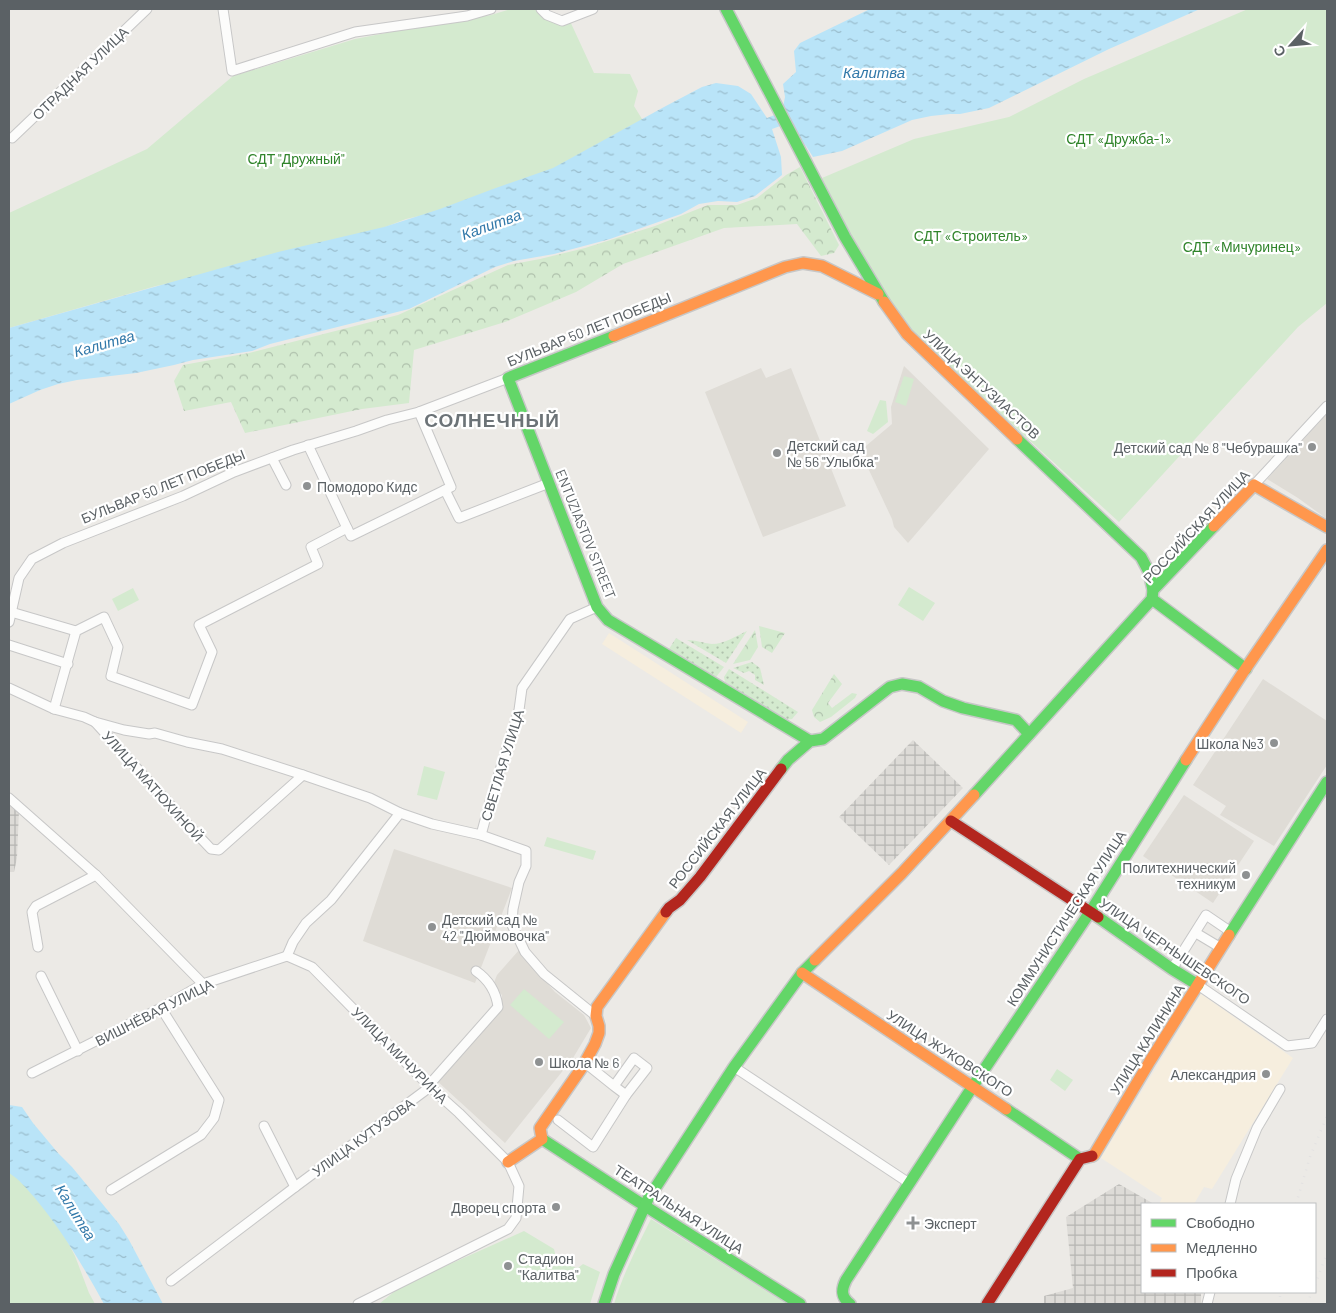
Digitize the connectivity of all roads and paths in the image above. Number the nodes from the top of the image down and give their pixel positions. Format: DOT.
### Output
graph roads {
  1 [pos="148,9"];
  2 [pos="223,9"];
  3 [pos="491,9"];
  4 [pos="541,9"];
  5 [pos="593,9"];
  6 [pos="726,9"];
  7 [pos="12,138"];
  8 [pos="878,294"];
  9 [pos="508,378"];
  10 [pos="1327,406"];
  11 [pos="419,412"];
  12 [pos="308,445"];
  13 [pos="272,458"];
  14 [pos="550,483"];
  15 [pos="1254,485"];
  16 [pos="286,486"];
  17 [pos="445,490"];
  18 [pos="1327,527"];
  19 [pos="349,532"];
  20 [pos="1327,550"];
  21 [pos="1152,594"];
  22 [pos="597,607"];
  23 [pos="11,612"];
  24 [pos="9,622"];
  25 [pos="76,631"];
  26 [pos="9,645"];
  27 [pos="68,664"];
  28 [pos="1246,669"];
  29 [pos="9,688"];
  30 [pos="54,709"];
  31 [pos="95,722"];
  32 [pos="1029,734"];
  33 [pos="810,741"];
  34 [pos="304,774"];
  35 [pos="1327,782"];
  36 [pos="9,798"];
  37 [pos="400,813"];
  38 [pos="951,821"];
  39 [pos="481,835"];
  40 [pos="96,875"];
  41 [pos="1090,912"];
  42 [pos="1231,932"];
  43 [pos="1196,933"];
  44 [pos="38,947"];
  45 [pos="1221,948"];
  46 [pos="287,956"];
  47 [pos="1172,969"];
  48 [pos="476,971"];
  49 [pos="802,973"];
  50 [pos="41,976"];
  51 [pos="203,984"];
  52 [pos="1198,985"];
  53 [pos="162,1008"];
  54 [pos="596,1016"];
  55 [pos="1327,1019"];
  56 [pos="78,1051"];
  57 [pos="583,1066"];
  58 [pos="734,1067"];
  59 [pos="32,1073"];
  60 [pos="430,1086"];
  61 [pos="614,1086"];
  62 [pos="973,1086"];
  63 [pos="1280,1089"];
  64 [pos="626,1096"];
  65 [pos="558,1120"];
  66 [pos="264,1126"];
  67 [pos="542,1139"];
  68 [pos="1080,1159"];
  69 [pos="508,1162"];
  70 [pos="909,1182"];
  71 [pos="295,1187"];
  72 [pos="111,1190"];
  73 [pos="1230,1203"];
  74 [pos="645,1206"];
  75 [pos="171,1281"];
  76 [pos="358,1304"];
  77 [pos="604,1304"];
  78 [pos="800,1304"];
  79 [pos="850,1304"];
  80 [pos="987,1304"];
  1 -- 7 [label="street, ОТРАДНАЯ УЛИЦА"];
  2 -- 3 [label="street"];
  4 -- 5 [label="street"];
  6 -- 8 [label="street, УЛИЦА ЭНТУЗИАСТОВ"];
  8 -- 9 [label="street, БУЛЬВАР 50 ЛЕТ ПОБЕДЫ"];
  8 -- 21 [label="street, УЛИЦА ЭНТУЗИАСТОВ"];
  9 -- 11 [label="street, БУЛЬВАР 50 ЛЕТ ПОБЕДЫ"];
  9 -- 14 [label="street, ENTUZIASTOV STREET"];
  10 -- 15 [label="street, РОССИЙСКАЯ УЛИЦА"];
  11 -- 12 [label="street, БУЛЬВАР 50 ЛЕТ ПОБЕДЫ"];
  11 -- 17 [label="street"];
  12 -- 13 [label="street, БУЛЬВАР 50 ЛЕТ ПОБЕДЫ"];
  12 -- 19 [label="street"];
  13 -- 16 [label="street"];
  13 -- 23 [label="street, БУЛЬВАР 50 ЛЕТ ПОБЕДЫ"];
  14 -- 17 [label="street"];
  14 -- 22 [label="street, ENTUZIASTOV STREET"];
  15 -- 18 [label="street"];
  15 -- 21 [label="street, РОССИЙСКАЯ УЛИЦА"];
  17 -- 19 [label="street"];
  19 -- 25 [label="street"];
  20 -- 28 [label="street, КОММУНИСТИЧЕСКАЯ УЛИЦА"];
  21 -- 28 [label="street"];
  21 -- 32 [label="street, РОССИЙСКАЯ УЛИЦА"];
  22 -- 33 [label="street, ENTUZIASTOV STREET"];
  22 -- 39 [label="street, СВЕТЛАЯ УЛИЦА"];
  23 -- 24 [label="street"];
  23 -- 25 [label="street"];
  25 -- 27 [label="street"];
  26 -- 27 [label="street"];
  27 -- 30 [label="street"];
  28 -- 41 [label="street, КОММУНИСТИЧЕСКАЯ УЛИЦА"];
  29 -- 30 [label="street"];
  30 -- 31 [label="street"];
  31 -- 34 [label="street"];
  31 -- 34 [label="street, УЛИЦА МАТЮХИНОЙ"];
  32 -- 33 [label="street, РОССИЙСКАЯ УЛИЦА"];
  32 -- 38 [label="street, РОССИЙСКАЯ УЛИЦА"];
  33 -- 54 [label="street, РОССИЙСКАЯ УЛИЦА"];
  34 -- 37 [label="street"];
  35 -- 42 [label="street, УЛИЦА КАЛИНИНА"];
  36 -- 40 [label="street"];
  37 -- 39 [label="street"];
  37 -- 46 [label="street"];
  38 -- 41 [label="street, УЛИЦА ЧЕРНЫШЕВСКОГО"];
  38 -- 49 [label="street, РОССИЙСКАЯ УЛИЦА"];
  39 -- 54 [label="street"];
  40 -- 44 [label="street"];
  40 -- 51 [label="street"];
  41 -- 47 [label="street, УЛИЦА ЧЕРНЫШЕВСКОГО"];
  41 -- 62 [label="street, КОММУНИСТИЧЕСКАЯ УЛИЦА"];
  42 -- 43 [label="street"];
  42 -- 45 [label="street, УЛИЦА КАЛИНИНА"];
  43 -- 45 [label="street"];
  43 -- 47 [label="street"];
  45 -- 52 [label="street, УЛИЦА КАЛИНИНА"];
  46 -- 51 [label="street, ВИШНЁВАЯ УЛИЦА"];
  46 -- 60 [label="street, УЛИЦА МИЧУРИНА"];
  47 -- 52 [label="street, УЛИЦА ЧЕРНЫШЕВСКОГО"];
  48 -- 60 [label="street, УЛИЦА КУТУЗОВА"];
  49 -- 58 [label="street, РОССИЙСКАЯ УЛИЦА"];
  49 -- 62 [label="street, УЛИЦА ЖУКОВСКОГО"];
  50 -- 56 [label="street, ВИШНЁВАЯ УЛИЦА"];
  51 -- 53 [label="street, ВИШНЁВАЯ УЛИЦА"];
  52 -- 55 [label="street, УЛИЦА ЧЕРНЫШЕВСКОГО"];
  52 -- 68 [label="street, УЛИЦА КАЛИНИНА"];
  53 -- 56 [label="street, ВИШНЁВАЯ УЛИЦА"];
  53 -- 72 [label="street"];
  54 -- 57 [label="street, РОССИЙСКАЯ УЛИЦА"];
  56 -- 59 [label="street, ВИШНЁВАЯ УЛИЦА"];
  57 -- 61 [label="street"];
  57 -- 67 [label="street, РОССИЙСКАЯ УЛИЦА"];
  58 -- 70 [label="street"];
  58 -- 74 [label="street, РОССИЙСКАЯ УЛИЦА"];
  60 -- 69 [label="street, УЛИЦА МИЧУРИНА"];
  60 -- 71 [label="street, УЛИЦА КУТУЗОВА"];
  61 -- 64 [label="street"];
  61 -- 64 [label="street"];
  62 -- 68 [label="street, УЛИЦА ЖУКОВСКОГО"];
  62 -- 70 [label="street, КОММУНИСТИЧЕСКАЯ УЛИЦА"];
  63 -- 73 [label="street"];
  64 -- 65 [label="street"];
  66 -- 71 [label="street"];
  67 -- 69 [label="street"];
  67 -- 74 [label="street, ТЕАТРАЛЬНАЯ УЛИЦА"];
  68 -- 80 [label="street, УЛИЦА КАЛИНИНА"];
  69 -- 76 [label="street"];
  70 -- 79 [label="street, КОММУНИСТИЧЕСКАЯ УЛИЦА"];
  71 -- 75 [label="street, УЛИЦА КУТУЗОВА"];
  74 -- 77 [label="street, РОССИЙСКАЯ УЛИЦА"];
  74 -- 78 [label="street, ТЕАТРАЛЬНАЯ УЛИЦА"];
}
